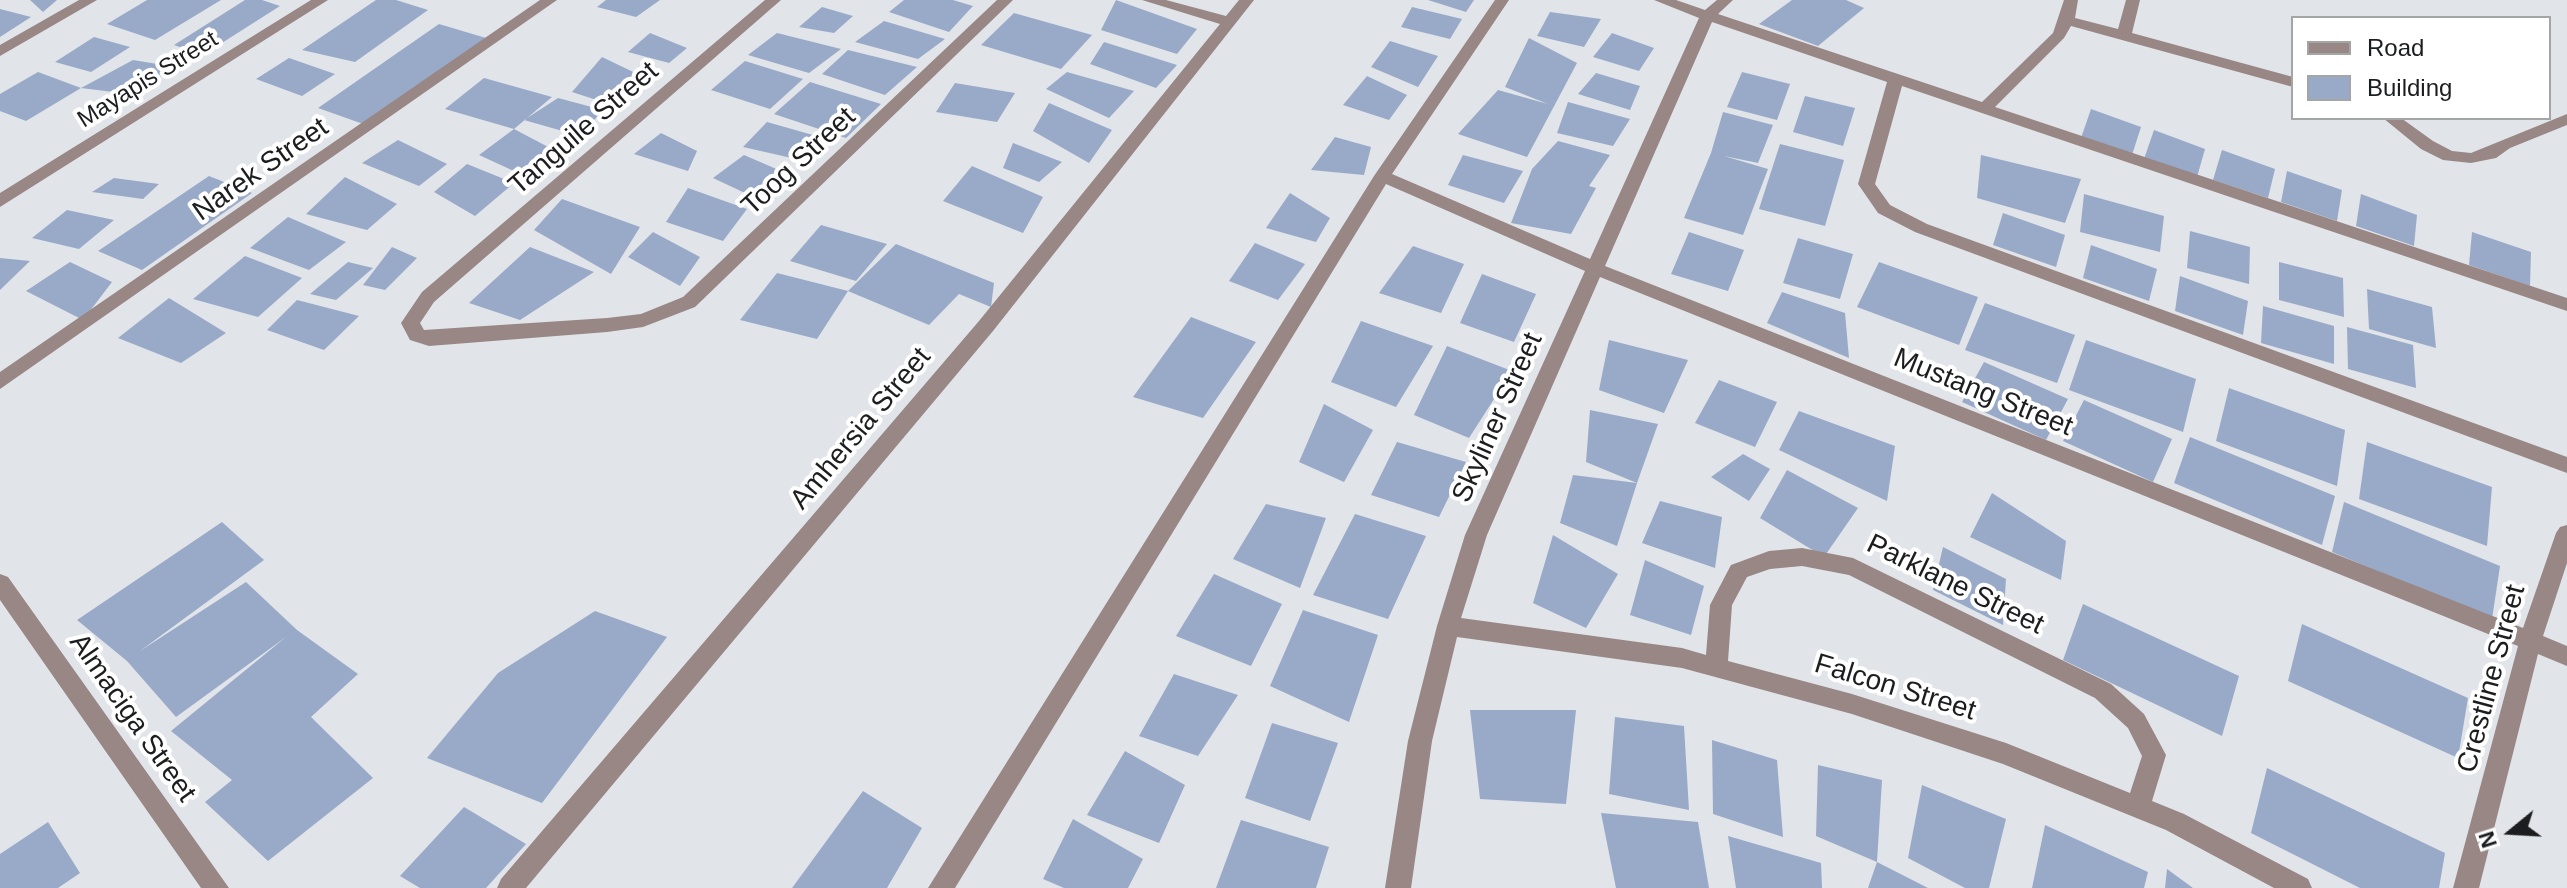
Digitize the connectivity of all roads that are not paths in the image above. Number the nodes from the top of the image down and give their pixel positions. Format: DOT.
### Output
graph roads {
  1 [pos="90,0"];
  2 [pos="321,0"];
  3 [pos="550,0"];
  4 [pos="774,0"];
  5 [pos="1006,0"];
  6 [pos="1149,0"];
  7 [pos="1247,0"];
  8 [pos="1502,0"];
  9 [pos="1661,0"];
  10 [pos="1726,0"];
  11 [pos="2071,0"];
  12 [pos="2133,0"];
  13 [pos="1708,15"];
  14 [pos="2067,20"];
  15 [pos="1227,21"];
  16 [pos="2124,34"];
  17 [pos="0,51"];
  18 [pos="2291,81"];
  19 [pos="1895,82"];
  20 [pos="1983,110"];
  21 [pos="2567,119"];
  22 [pos="2394,120"];
  23 [pos="1382,176"];
  24 [pos="0,201"];
  25 [pos="1596,269"];
  26 [pos="2567,305"];
  27 [pos="607,325"];
  28 [pos="0,382"];
  29 [pos="2567,465"];
  30 [pos="2567,533"];
  31 [pos="0,583"];
  32 [pos="1448,626"];
  33 [pos="2533,643"];
  34 [pos="2567,656"];
  35 [pos="1716,667"];
  36 [pos="2138,807"];
  37 [pos="216,888"];
  38 [pos="510,888"];
  39 [pos="941,888"];
  40 [pos="1398,888"];
  41 [pos="2299,888"];
  42 [pos="2466,888"];
  1 -- 17 [label="street"];
  2 -- 24 [label="street, Mayapis Street"];
  3 -- 28 [label="street, Narek Street"];
  4 -- 27 [label="street, Tanguile Street"];
  5 -- 27 [label="street, Toog Street"];
  6 -- 15 [label="street"];
  7 -- 15 [label="street, Amhersia Street"];
  8 -- 23 [label="street"];
  9 -- 13 [label="street"];
  10 -- 13 [label="street, Skyliner Street"];
  11 -- 14 [label="street"];
  12 -- 16 [label="street"];
  13 -- 19 [label="street"];
  13 -- 25 [label="street, Skyliner Street"];
  14 -- 16 [label="street"];
  14 -- 20 [label="street"];
  15 -- 38 [label="street, Amhersia Street"];
  16 -- 18 [label="street"];
  19 -- 20 [label="street"];
  19 -- 29 [label="street"];
  20 -- 26 [label="street"];
  21 -- 22 [label="street"];
  23 -- 25 [label="street, Mustang Street"];
  23 -- 39 [label="street"];
  25 -- 32 [label="street, Skyliner Street"];
  25 -- 33 [label="street, Mustang Street"];
  30 -- 33 [label="street, Crestline Street"];
  31 -- 37 [label="street, Almaciga Street"];
  32 -- 35 [label="street, Falcon Street"];
  32 -- 40 [label="street, Skyliner Street"];
  33 -- 34 [label="street, Mustang Street"];
  33 -- 42 [label="street, Crestline Street"];
  35 -- 36 [label="street, Falcon Street"];
  35 -- 36 [label="street, Parklane Street"];
  36 -- 41 [label="street, Falcon Street"];
}
